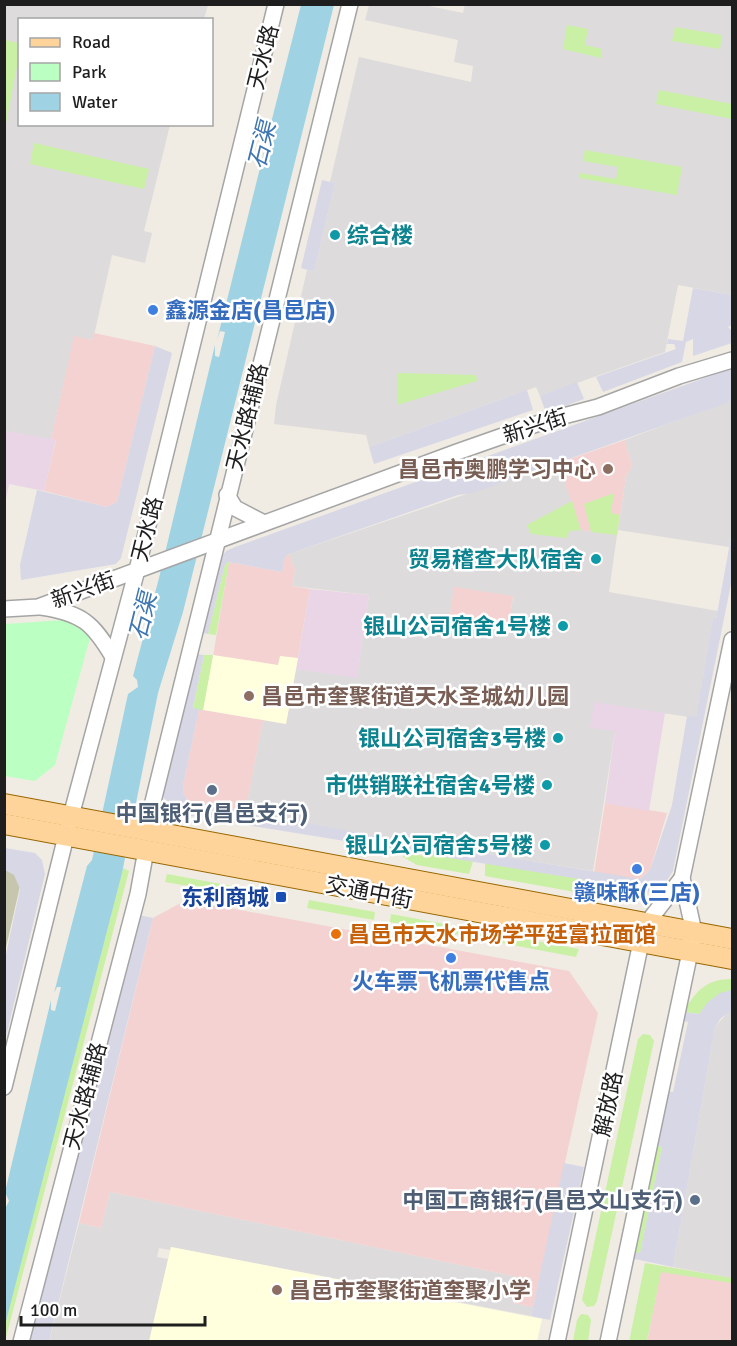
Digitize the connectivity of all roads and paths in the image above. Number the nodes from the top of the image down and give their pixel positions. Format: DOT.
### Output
graph roads {
  1 [pos="276,4"];
  2 [pos="350,4"];
  3 [pos="732,360"];
  4 [pos="227,495"];
  5 [pos="262,522"];
  6 [pos="211,542"];
  7 [pos="137,570"];
  8 [pos="38,607"];
  9 [pos="4,609"];
  10 [pos="732,640"];
  11 [pos="113,657"];
  12 [pos="4,804"];
  13 [pos="4,824"];
  14 [pos="68,826"];
  15 [pos="140,829"];
  16 [pos="138,849"];
  17 [pos="682,878"];
  18 [pos="647,923"];
  19 [pos="694,932"];
  20 [pos="732,939"];
  21 [pos="641,942"];
  22 [pos="690,952"];
  23 [pos="732,960"];
  24 [pos="4,1087"];
  25 [pos="21,1341"];
  26 [pos="556,1341"];
  27 [pos="608,1341"];
  1 -- 7 [label="street, 天水路"];
  2 -- 4 [label="street, 天水路辅路"];
  3 -- 5 [label="street, 新兴街"];
  4 -- 5 [label="street"];
  4 -- 6 [label="street, 天水路辅路"];
  5 -- 6 [label="street, 新兴街"];
  6 -- 7 [label="street, 新兴街"];
  6 -- 15 [label="street, 天水路辅路"];
  7 -- 8 [label="street, 新兴街"];
  7 -- 11 [label="street, 天水路"];
  8 -- 9 [label="street, 新兴街"];
  8 -- 11 [label="street"];
  10 -- 17 [label="street, 解放路"];
  11 -- 14 [label="street, 天水路"];
  12 -- 14 [label="main road, 交通中街"];
  13 -- 14 [label="main road, 交通中街"];
  14 -- 15 [label="main road, 交通中街"];
  14 -- 16 [label="main road, 交通中街"];
  14 -- 24 [label="street, 天水路"];
  15 -- 18 [label="main road, 交通中街"];
  16 -- 21 [label="main road, 交通中街"];
  16 -- 25 [label="street, 天水路辅路"];
  17 -- 18 [label="street, 解放路"];
  17 -- 19 [label="street, 解放路"];
  18 -- 19 [label="main road, 交通中街"];
  18 -- 21 [label="street, 解放路"];
  19 -- 20 [label="main road, 交通中街"];
  19 -- 22 [label="street, 解放路"];
  21 -- 22 [label="main road, 交通中街"];
  21 -- 26 [label="street, 解放路"];
  22 -- 23 [label="main road, 交通中街"];
  22 -- 27 [label="street, 解放路"];
}
